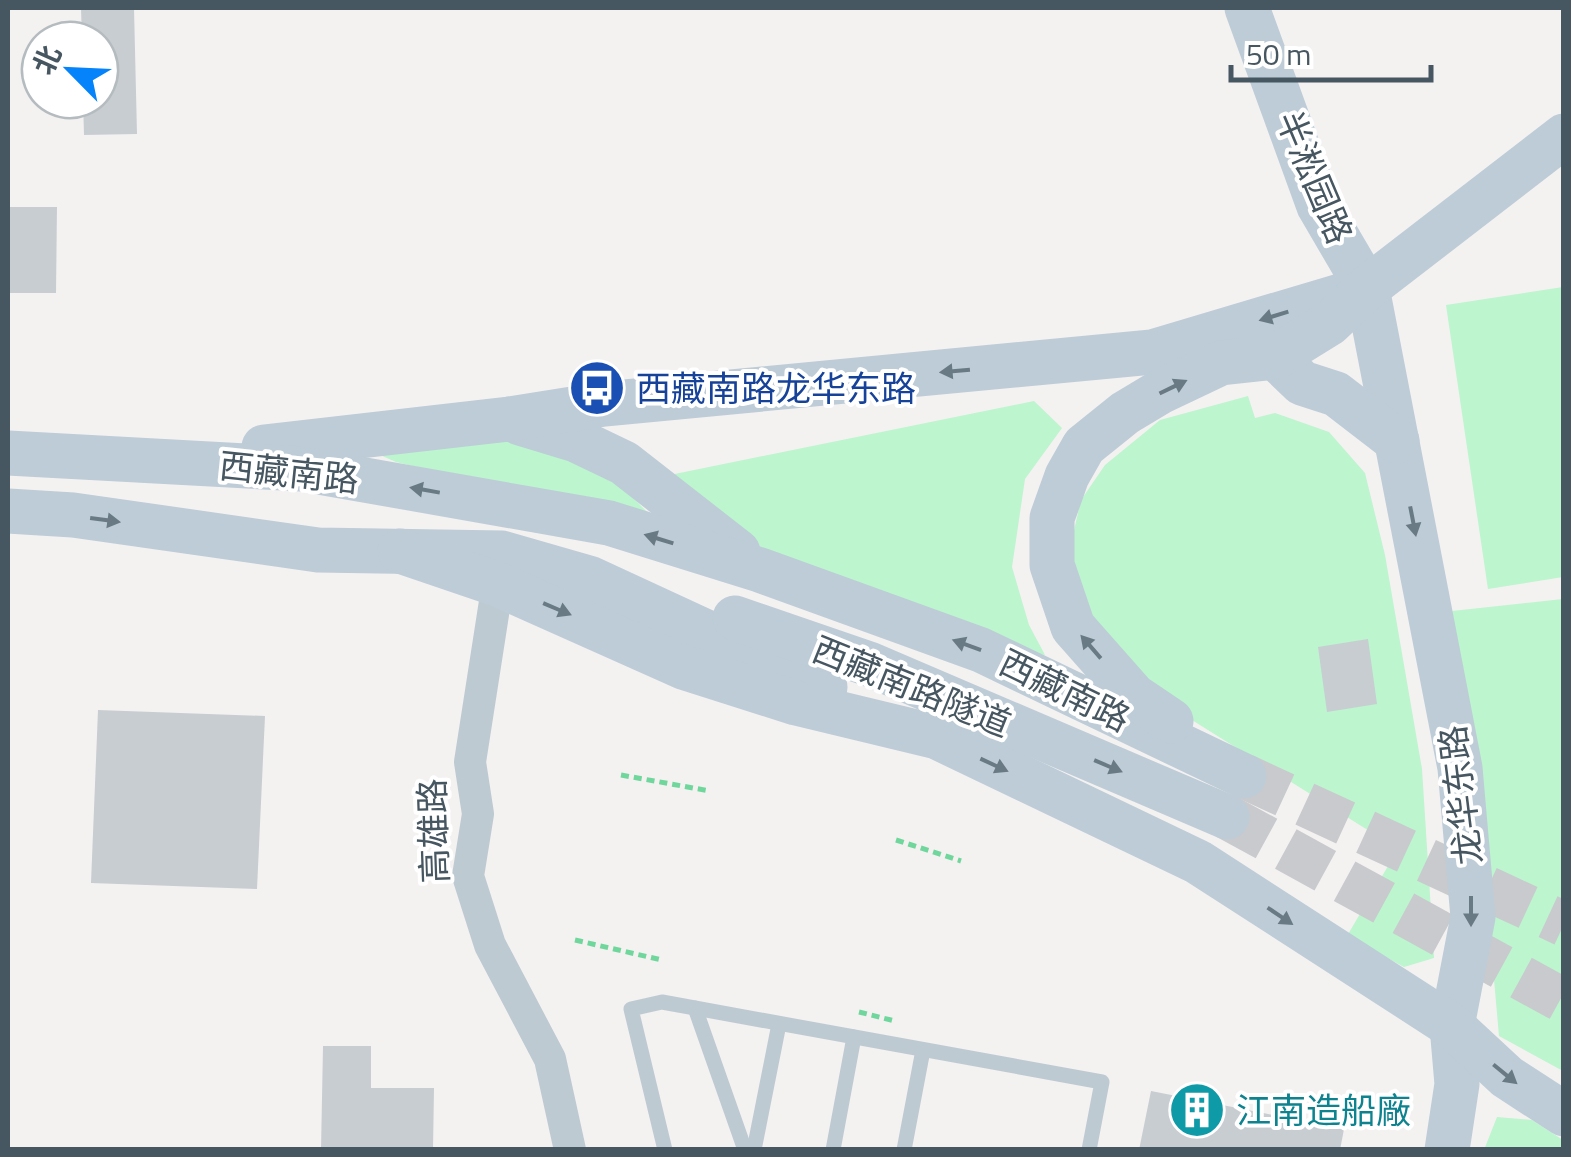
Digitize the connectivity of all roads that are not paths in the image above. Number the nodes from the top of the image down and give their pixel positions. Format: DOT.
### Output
graph roads {
  1 [pos="1247,8"];
  2 [pos="1564,136"];
  3 [pos="1367,288"];
  4 [pos="1275,357"];
  5 [pos="509,420"];
  6 [pos="1397,442"];
  7 [pos="8,453"];
  8 [pos="149,461"];
  9 [pos="8,511"];
  10 [pos="500,568"];
  11 [pos="760,570"];
  12 [pos="589,578"];
  13 [pos="936,737"];
  14 [pos="1236,797"];
  15 [pos="695,1008"];
  16 [pos="779,1024"];
  17 [pos="1452,1026"];
  18 [pos="854,1037"];
  19 [pos="922,1050"];
  20 [pos="1564,1114"];
  21 [pos="570,1150"];
  22 [pos="666,1150"];
  23 [pos="745,1150"];
  24 [pos="754,1150"];
  25 [pos="833,1150"];
  26 [pos="904,1150"];
  27 [pos="1089,1150"];
  28 [pos="1447,1150"];
  1 -- 3 [label="main road, 半淞园路"];
  2 -- 3 [label="main road, 西藏南路"];
  3 -- 4 [label="main road, 西藏南路"];
  3 -- 5 [label="main road, 西藏南路, one-way"];
  3 -- 6 [label="main road, 龙华东路"];
  4 -- 6 [label="main road"];
  14 -- 4 [label="main road, 西藏南路, one-way"];
  5 -- 8 [label="main road, 西藏南路"];
  5 -- 11 [label="main road"];
  6 -- 17 [label="main road, 龙华东路, one-way"];
  7 -- 8 [label="main road, 西藏南路"];
  11 -- 8 [label="main road, 西藏南路, one-way"];
  9 -- 10 [label="main road, 西藏南路, one-way"];
  10 -- 12 [label="main road, 西藏南路"];
  10 -- 13 [label="main road, 西藏南路, one-way"];
  10 -- 21 [label="street, 高雄路"];
  14 -- 11 [label="main road, 西藏南路, one-way"];
  12 -- 13 [label="main road, 西藏南路"];
  12 -- 14 [label="main road, 西藏南路隧道, one-way"];
  13 -- 17 [label="main road, 西藏南路, one-way"];
  15 -- 16 [label="lane"];
  15 -- 22 [label="lane"];
  15 -- 23 [label="lane"];
  16 -- 18 [label="lane"];
  16 -- 24 [label="lane"];
  17 -- 20 [label="main road, 西藏南路, one-way"];
  17 -- 28 [label="main road, 龙华东路"];
  18 -- 19 [label="lane"];
  18 -- 25 [label="lane"];
  19 -- 26 [label="lane"];
  19 -- 27 [label="lane"];
}
